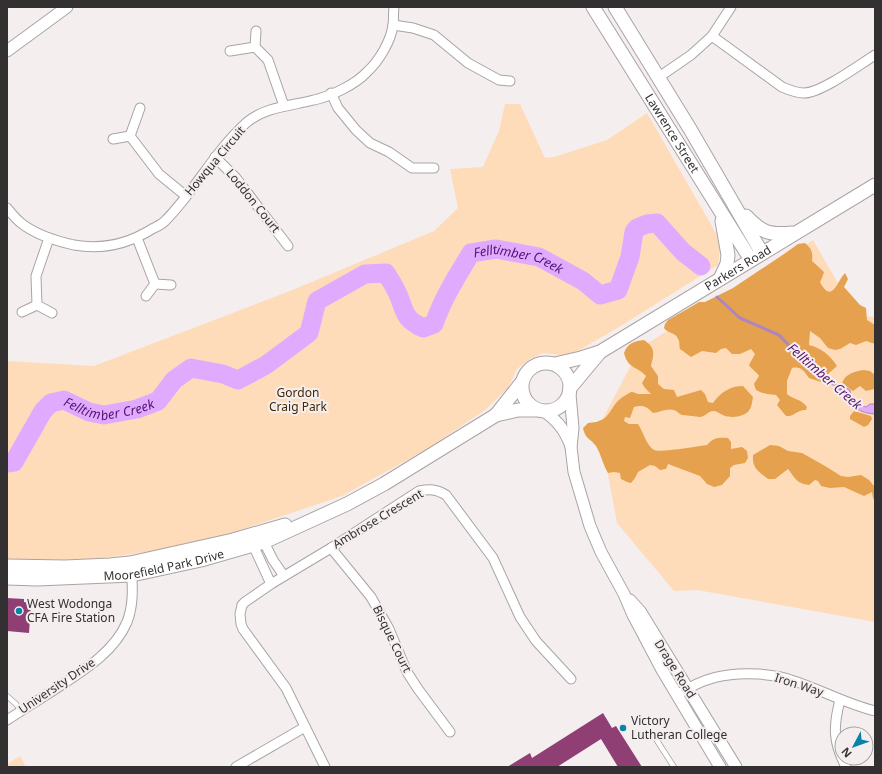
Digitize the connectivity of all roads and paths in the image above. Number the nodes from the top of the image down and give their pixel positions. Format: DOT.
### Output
graph roads {
  1 [pos="67,7"];
  2 [pos="394,7"];
  3 [pos="593,7"];
  4 [pos="615,7"];
  5 [pos="731,7"];
  6 [pos="393,25"];
  7 [pos="256,31"];
  8 [pos="712,36"];
  9 [pos="255,47"];
  10 [pos="7,51"];
  11 [pos="230,51"];
  12 [pos="875,55"];
  13 [pos="659,77"];
  14 [pos="510,82"];
  15 [pos="644,91"];
  16 [pos="331,93"];
  17 [pos="284,106"];
  18 [pos="140,108"];
  19 [pos="130,136"];
  20 [pos="113,139"];
  21 [pos="216,157"];
  22 [pos="434,168"];
  23 [pos="875,185"];
  24 [pos="186,196"];
  25 [pos="734,203"];
  26 [pos="7,208"];
  27 [pos="720,212"];
  28 [pos="794,233"];
  29 [pos="49,238"];
  30 [pos="137,238"];
  31 [pos="288,246"];
  32 [pos="757,256"];
  33 [pos="720,280"];
  34 [pos="155,284"];
  35 [pos="171,285"];
  36 [pos="146,296"];
  37 [pos="38,305"];
  38 [pos="22,312"];
  39 [pos="52,313"];
  40 [pos="600,352"];
  41 [pos="554,364"];
  42 [pos="522,382"];
  43 [pos="570,391"];
  44 [pos="542,411"];
  45 [pos="496,415"];
  46 [pos="571,447"];
  47 [pos="257,540"];
  48 [pos="331,548"];
  49 [pos="7,566"];
  50 [pos="131,569"];
  51 [pos="284,576"];
  52 [pos="7,578"];
  53 [pos="271,584"];
  54 [pos="624,594"];
  55 [pos="570,679"];
  56 [pos="687,688"];
  57 [pos="677,695"];
  58 [pos="7,696"];
  59 [pos="840,700"];
  60 [pos="21,711"];
  61 [pos="875,711"];
  62 [pos="7,720"];
  63 [pos="305,727"];
  64 [pos="450,732"];
  65 [pos="654,736"];
  66 [pos="236,767"];
  67 [pos="325,767"];
  68 [pos="674,767"];
  69 [pos="720,767"];
  70 [pos="736,767"];
  71 [pos="846,767"];
  1 -- 10 [label="street"];
  2 -- 6 [label="street, Howqua Circuit"];
  3 -- 15 [label="main road, Lawrence Street"];
  4 -- 13 [label="main road, Lawrence Street"];
  5 -- 8 [label="street"];
  6 -- 14 [label="street"];
  6 -- 16 [label="street, Howqua Circuit"];
  7 -- 9 [label="street"];
  8 -- 12 [label="street"];
  8 -- 13 [label="street"];
  9 -- 11 [label="street"];
  9 -- 17 [label="street"];
  13 -- 15 [label="main road"];
  13 -- 25 [label="main road, Lawrence Street"];
  15 -- 27 [label="main road, Lawrence Street"];
  16 -- 17 [label="street, Howqua Circuit"];
  16 -- 22 [label="street"];
  17 -- 21 [label="street, Howqua Circuit"];
  18 -- 19 [label="street"];
  19 -- 20 [label="street"];
  19 -- 24 [label="street"];
  21 -- 24 [label="street, Howqua Circuit"];
  21 -- 31 [label="street, Loddon Court"];
  23 -- 28 [label="main road, Parkers Road"];
  24 -- 30 [label="street, Howqua Circuit"];
  25 -- 28 [label="main road"];
  25 -- 32 [label="main road, Lawrence Street"];
  26 -- 29 [label="street, Howqua Circuit"];
  27 -- 32 [label="main road, Lawrence Street"];
  27 -- 33 [label="main road"];
  28 -- 32 [label="main road, Parkers Road"];
  29 -- 30 [label="street, Howqua Circuit"];
  29 -- 37 [label="street"];
  30 -- 34 [label="street"];
  32 -- 33 [label="main road, Parkers Road"];
  33 -- 40 [label="main road, Parkers Road"];
  34 -- 35 [label="street"];
  34 -- 36 [label="street"];
  37 -- 38 [label="street"];
  37 -- 39 [label="street"];
  40 -- 41 [label="main road, Parkers Road"];
  40 -- 43 [label="main road, Parkers Road"];
  41 -- 42 [label="main road"];
  41 -- 43 [label="main road"];
  42 -- 44 [label="main road"];
  42 -- 45 [label="main road"];
  43 -- 44 [label="main road"];
  43 -- 46 [label="street, Drage Road"];
  44 -- 45 [label="main road"];
  44 -- 46 [label="street, Drage Road"];
  45 -- 47 [label="main road, Moorefield Park Drive"];
  46 -- 54 [label="street, Drage Road"];
  47 -- 50 [label="main road, Moorefield Park Drive"];
  47 -- 51 [label="street"];
  47 -- 53 [label="street"];
  48 -- 51 [label="street, Ambrose Crescent"];
  48 -- 55 [label="street, Ambrose Crescent"];
  48 -- 64 [label="street, Bisque Court"];
  49 -- 50 [label="main road, Moorefield Park Drive"];
  50 -- 52 [label="main road, Moorefield Park Drive"];
  50 -- 60 [label="street, University Drive"];
  51 -- 53 [label="street, Ambrose Crescent"];
  53 -- 63 [label="street, Ambrose Crescent"];
  54 -- 56 [label="street, Drage Road"];
  54 -- 57 [label="street, Drage Road"];
  56 -- 57 [label="street, Iron Way"];
  56 -- 59 [label="street, Iron Way"];
  56 -- 70 [label="street, Drage Road"];
  57 -- 69 [label="street, Drage Road"];
  58 -- 60 [label="lane"];
  59 -- 61 [label="street, Iron Way"];
  59 -- 71 [label="street"];
  60 -- 62 [label="street, University Drive"];
  63 -- 66 [label="street"];
  63 -- 67 [label="street, Ambrose Crescent"];
  65 -- 68 [label="lane"];
}
